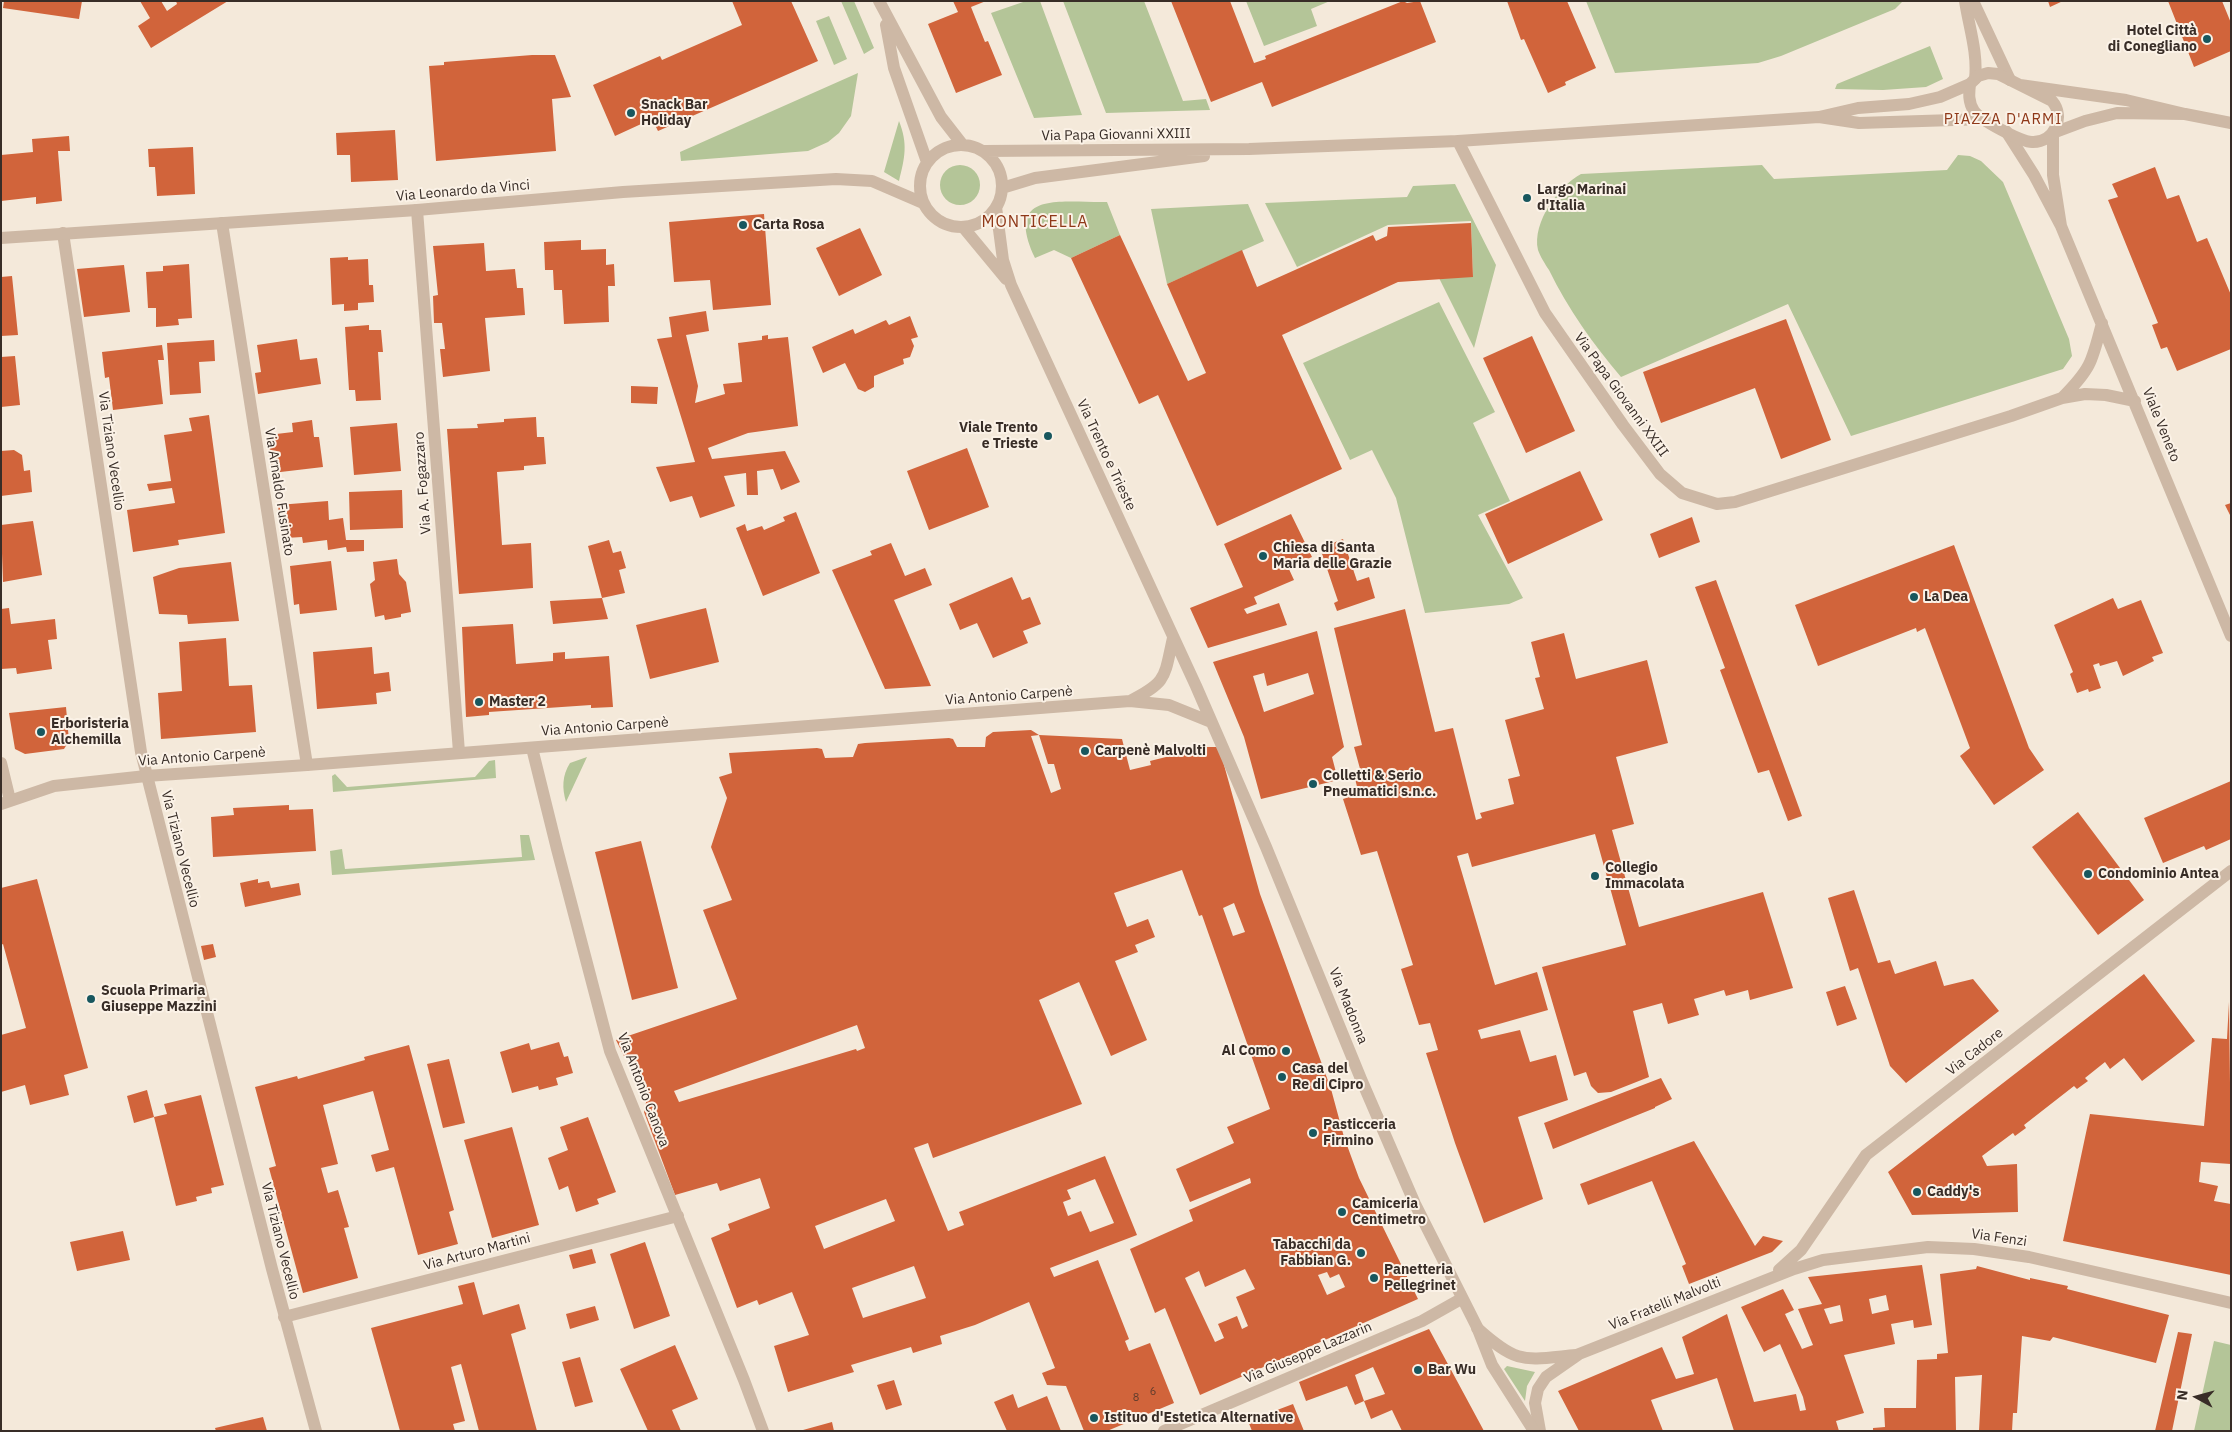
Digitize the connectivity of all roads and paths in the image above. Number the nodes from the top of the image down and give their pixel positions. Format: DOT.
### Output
graph roads {
  1 [pos="879,1"];
  2 [pos="1965,1"];
  3 [pos="1972,1"];
  4 [pos="885,15"];
  5 [pos="1972,82"];
  6 [pos="2015,82"];
  7 [pos="2185,114"];
  8 [pos="1819,117"];
  9 [pos="1985,119"];
  10 [pos="2231,123"];
  11 [pos="2006,131"];
  12 [pos="2053,133"];
  13 [pos="1458,141"];
  14 [pos="962,144"];
  15 [pos="1249,149"];
  16 [pos="984,152"];
  17 [pos="927,162"];
  18 [pos="1002,188"];
  19 [pos="923,203"];
  20 [pos="996,207"];
  21 [pos="417,210"];
  22 [pos="222,223"];
  23 [pos="2062,226"];
  24 [pos="963,227"];
  25 [pos="63,233"];
  26 [pos="1,238"];
  27 [pos="1011,285"];
  28 [pos="2102,323"];
  29 [pos="2062,398"];
  30 [pos="2135,401"];
  31 [pos="2231,636"];
  32 [pos="1173,638"];
  33 [pos="1130,701"];
  34 [pos="1211,722"];
  35 [pos="532,748"];
  36 [pos="459,752"];
  37 [pos="1,763"];
  38 [pos="307,765"];
  39 [pos="146,776"];
  40 [pos="5,802"];
  41 [pos="2231,871"];
  42 [pos="678,1216"];
  43 [pos="1763,1281"];
  44 [pos="1461,1298"];
  45 [pos="2231,1303"];
  46 [pos="284,1317"];
  47 [pos="1476,1328"];
  48 [pos="1579,1354"];
  49 [pos="316,1431"];
  50 [pos="763,1431"];
  51 [pos="1164,1431"];
  52 [pos="1534,1431"];
  53 [pos="1540,1431"];
  1 -- 4 [label="street"];
  2 -- 5 [label="street"];
  3 -- 6 [label="street"];
  4 -- 14 [label="street"];
  4 -- 17 [label="street"];
  5 -- 6 [label="street, Via Papa Giovanni XXIII"];
  5 -- 8 [label="street, Via Papa Giovanni XXIII"];
  5 -- 9 [label="street"];
  6 -- 7 [label="street"];
  6 -- 12 [label="street, Viale Veneto"];
  7 -- 10 [label="street"];
  7 -- 12 [label="street"];
  8 -- 9 [label="street, Via Papa Giovanni XXIII"];
  8 -- 13 [label="street, Via Papa Giovanni XXIII"];
  9 -- 11 [label="street"];
  11 -- 12 [label="street"];
  11 -- 23 [label="street, Viale Veneto"];
  12 -- 23 [label="street, Viale Veneto"];
  13 -- 15 [label="street, Via Papa Giovanni XXIII"];
  13 -- 29 [label="street, Via Papa Giovanni XXIII"];
  14 -- 16 [label="street"];
  14 -- 17 [label="street"];
  15 -- 16 [label="street, Via Papa Giovanni XXIII"];
  15 -- 18 [label="street, Via Papa Giovanni XXIII"];
  16 -- 18 [label="street"];
  17 -- 19 [label="street"];
  18 -- 20 [label="street, Via Trento e Trieste"];
  19 -- 21 [label="street, Via Leonardo da Vinci"];
  19 -- 24 [label="street"];
  20 -- 24 [label="street"];
  20 -- 27 [label="street, Via Trento e Trieste"];
  21 -- 22 [label="street, Via Leonardo da Vinci"];
  21 -- 36 [label="street, Via A. Fogazzaro"];
  22 -- 25 [label="street, Via Leonardo da Vinci"];
  22 -- 38 [label="street, Via Arnaldo Fusinato"];
  23 -- 28 [label="street, Viale Veneto"];
  24 -- 27 [label="street, Via Trento e Trieste"];
  25 -- 26 [label="street, Via Leonardo da Vinci"];
  25 -- 39 [label="street, Via Tiziano Vecellio"];
  27 -- 32 [label="street, Via Trento e Trieste"];
  28 -- 29 [label="street, Via Papa Giovanni XXIII"];
  28 -- 30 [label="street, Viale Veneto"];
  29 -- 30 [label="street, Via Papa Giovanni XXIII"];
  30 -- 31 [label="street, Viale Veneto"];
  32 -- 33 [label="street"];
  32 -- 34 [label="street, Via Trento e Trieste"];
  33 -- 34 [label="street, Via Antonio Carpenè"];
  33 -- 35 [label="street, Via Antonio Carpenè"];
  34 -- 44 [label="street, Via Madonna"];
  35 -- 36 [label="street, Via Antonio Carpenè"];
  35 -- 42 [label="street, Via Antonio Canova"];
  36 -- 38 [label="street, Via Antonio Carpenè"];
  37 -- 40 [label="street"];
  38 -- 39 [label="street, Via Antonio Carpenè"];
  39 -- 40 [label="street, Via Antonio Carpenè"];
  39 -- 46 [label="street, Via Tiziano Vecellio"];
  41 -- 43 [label="street, Via Cadore"];
  42 -- 46 [label="street, Via Arturo Martini"];
  42 -- 50 [label="street, Via Antonio Canova"];
  43 -- 45 [label="street, Via Fenzi"];
  43 -- 48 [label="street, Via Fratelli Malvolti"];
  44 -- 47 [label="street, Via Madonna"];
  44 -- 51 [label="street, Via Giuseppe Lazzarin"];
  46 -- 49 [label="street, Via Tiziano Vecellio"];
  47 -- 48 [label="street, Via Fratelli Malvolti"];
  47 -- 52 [label="street, Via Madonna"];
  48 -- 53 [label="street, Via Fratelli Malvolti"];
}
